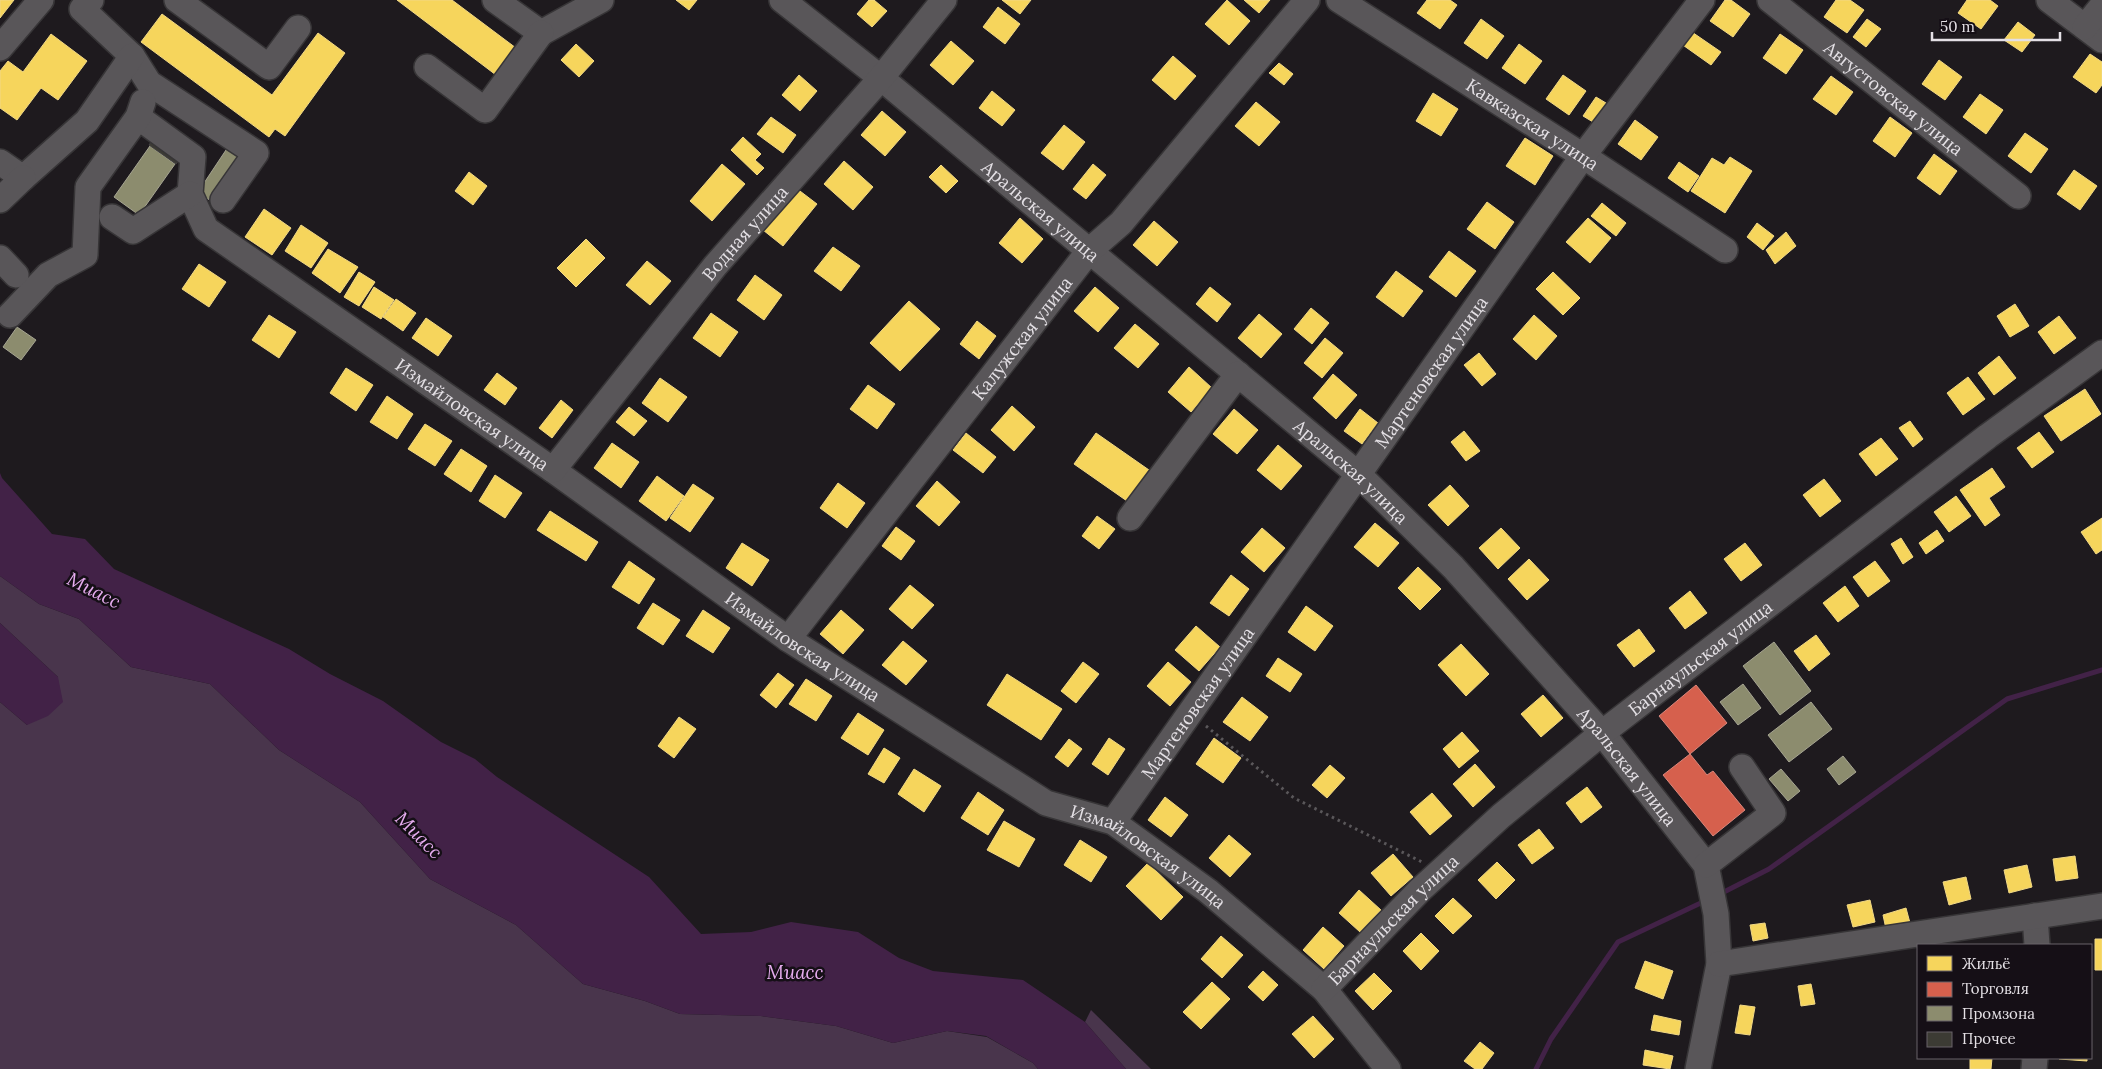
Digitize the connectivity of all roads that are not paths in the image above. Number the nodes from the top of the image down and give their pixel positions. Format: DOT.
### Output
graph roads {
  1 [pos="41,0"];
  2 [pos="177,0"];
  3 [pos="495,0"];
  4 [pos="601,0"];
  5 [pos="782,0"];
  6 [pos="944,0"];
  7 [pos="1307,0"];
  8 [pos="1339,0"];
  9 [pos="1702,0"];
  10 [pos="1770,0"];
  11 [pos="2049,0"];
  12 [pos="81,3"];
  13 [pos="2102,6"];
  14 [pos="298,28"];
  15 [pos="541,33"];
  16 [pos="2094,34"];
  17 [pos="0,48"];
  18 [pos="132,56"];
  19 [pos="427,68"];
  20 [pos="881,78"];
  21 [pos="149,83"];
  22 [pos="138,117"];
  23 [pos="1583,156"];
  24 [pos="0,162"];
  25 [pos="23,178"];
  26 [pos="190,194"];
  27 [pos="2018,196"];
  28 [pos="0,200"];
  29 [pos="223,200"];
  30 [pos="112,217"];
  31 [pos="1725,250"];
  32 [pos="1089,251"];
  33 [pos="10,315"];
  34 [pos="2102,353"];
  35 [pos="1238,374"];
  36 [pos="553,470"];
  37 [pos="1358,474"];
  38 [pos="1130,518"];
  39 [pos="788,639"];
  40 [pos="1602,733"];
  41 [pos="1742,767"];
  42 [pos="1114,822"];
  43 [pos="1708,871"];
  44 [pos="2102,906"];
  45 [pos="2035,916"];
  46 [pos="2037,944"];
  47 [pos="1719,964"];
  48 [pos="1324,989"];
  49 [pos="1388,1069"];
  50 [pos="1698,1069"];
  1 -- 17 [label="street"];
  2 -- 14 [label="street"];
  3 -- 15 [label="street"];
  4 -- 15 [label="street"];
  5 -- 20 [label="street, Аральская улица"];
  6 -- 20 [label="street, Водная улица"];
  7 -- 32 [label="street, Калужская улица"];
  8 -- 23 [label="street, Кавказская улица"];
  9 -- 23 [label="street, Мартеновская улица"];
  10 -- 27 [label="street, Августовская улица"];
  11 -- 16 [label="street"];
  12 -- 18 [label="street"];
  13 -- 16 [label="street"];
  15 -- 19 [label="street"];
  18 -- 21 [label="street"];
  18 -- 25 [label="street"];
  20 -- 32 [label="street, Аральская улица"];
  20 -- 36 [label="street, Водная улица"];
  21 -- 22 [label="street"];
  21 -- 29 [label="street"];
  22 -- 26 [label="street"];
  22 -- 33 [label="street"];
  23 -- 31 [label="street, Кавказская улица"];
  23 -- 37 [label="street, Мартеновская улица"];
  24 -- 25 [label="street"];
  25 -- 28 [label="street"];
  26 -- 30 [label="street"];
  26 -- 36 [label="street, Измайловская улица"];
  32 -- 35 [label="street, Аральская улица"];
  32 -- 39 [label="street, Калужская улица"];
  34 -- 40 [label="street, Барнаульская улица"];
  35 -- 37 [label="street, Аральская улица"];
  35 -- 38 [label="street"];
  36 -- 39 [label="street, Измайловская улица"];
  37 -- 40 [label="street, Аральская улица"];
  37 -- 42 [label="street, Мартеновская улица"];
  39 -- 42 [label="street, Измайловская улица"];
  40 -- 43 [label="street, Аральская улица"];
  40 -- 48 [label="street, Барнаульская улица"];
  41 -- 43 [label="street"];
  42 -- 48 [label="street, Измайловская улица"];
  43 -- 47 [label="street, Аральская улица"];
  44 -- 45 [label="street"];
  45 -- 46 [label="street"];
  45 -- 47 [label="street"];
  47 -- 50 [label="street, Аральская улица"];
  48 -- 49 [label="street, Измайловская улица"];
}
